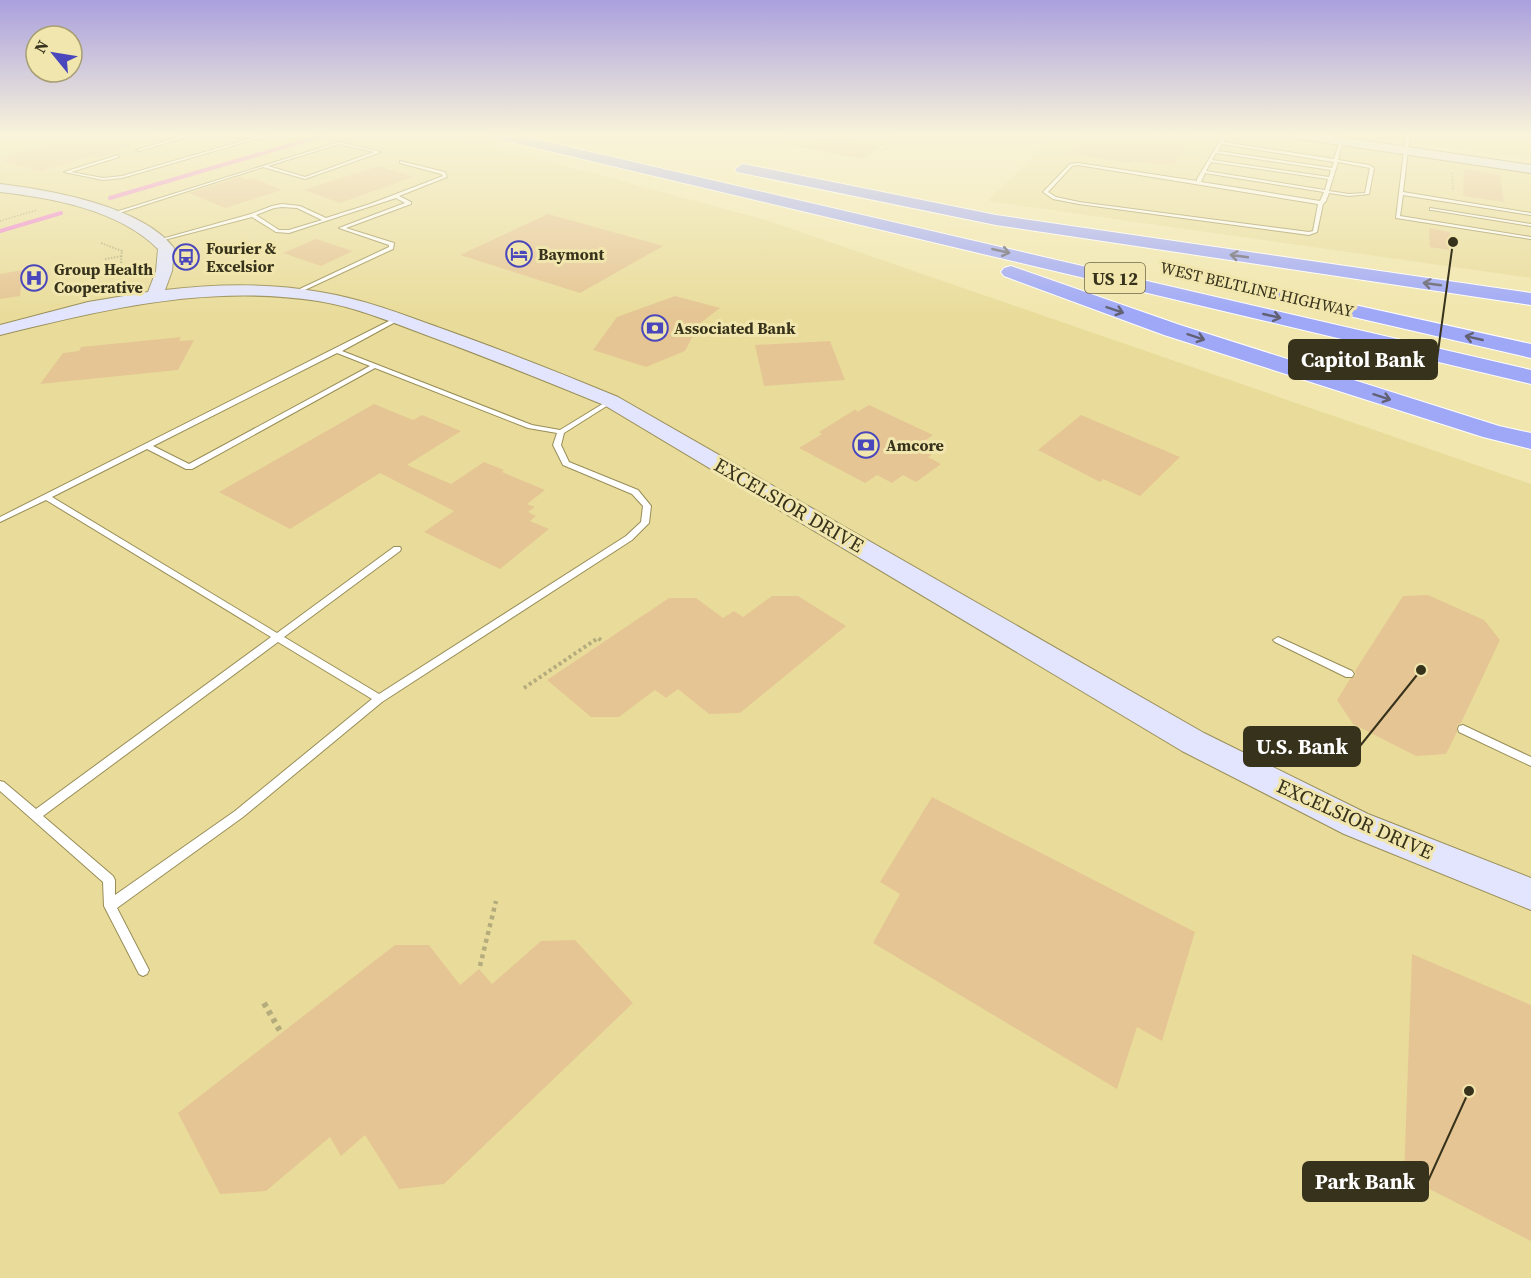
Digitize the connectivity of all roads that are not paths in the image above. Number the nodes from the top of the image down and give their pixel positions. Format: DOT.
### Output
graph roads {
  1 [pos="1401,193"];
  2 [pos="39,194"];
  3 [pos="176,194"];
  4 [pos="402,194"];
  5 [pos="781,194"];
  6 [pos="805,194"];
  7 [pos="821,194"];
  8 [pos="846,194"];
  9 [pos="1048,194"];
  10 [pos="1267,194"];
  11 [pos="1326,194"];
  12 [pos="1342,194"];
  13 [pos="1367,194"];
  14 [pos="1405,194"];
  15 [pos="396,196"];
  16 [pos="1432,198"];
  17 [pos="1321,202"];
  18 [pos="1432,209"];
  19 [pos="1531,214"];
  20 [pos="108,215"];
  21 [pos="253,215"];
  22 [pos="326,220"];
  23 [pos="1432,223"];
  24 [pos="1531,225"];
  25 [pos="1531,238"];
  26 [pos="160,240"];
  27 [pos="1105,254"];
  28 [pos="1254,288"];
  29 [pos="292,294"];
  30 [pos="154,298"];
  31 [pos="1531,298"];
  32 [pos="398,319"];
  33 [pos="0,330"];
  34 [pos="337,351"];
  35 [pos="1531,351"];
  36 [pos="375,366"];
  37 [pos="1531,377"];
  38 [pos="611,401"];
  39 [pos="561,432"];
  40 [pos="1492,432"];
  41 [pos="1531,441"];
  42 [pos="147,446"];
  43 [pos="1531,447"];
  44 [pos="47,497"];
  45 [pos="0,520"];
  46 [pos="398,549"];
  47 [pos="280,638"];
  48 [pos="1278,640"];
  49 [pos="1349,674"];
  50 [pos="379,699"];
  51 [pos="1463,729"];
  52 [pos="1531,762"];
  53 [pos="0,785"];
  54 [pos="35,816"];
  55 [pos="1531,894"];
  56 [pos="110,906"];
  57 [pos="142,970"];
  1 -- 23 [label="lane"];
  2 -- 20 [label="street"];
  3 -- 20 [label="lane"];
  4 -- 15 [label="lane"];
  5 -- 40 [label="highway, one-way"];
  6 -- 37 [label="highway, WEST BELTLINE HIGHWAY / US 12, one-way"];
  7 -- 27 [label="highway, WEST BELTLINE HIGHWAY / US 12"];
  31 -- 8 [label="highway, one-way"];
  9 -- 17 [label="lane"];
  10 -- 17 [label="lane"];
  11 -- 17 [label="lane"];
  12 -- 13 [label="lane"];
  14 -- 16 [label="lane"];
  15 -- 22 [label="lane"];
  15 -- 29 [label="lane"];
  16 -- 18 [label="lane"];
  16 -- 19 [label="lane"];
  18 -- 23 [label="lane"];
  18 -- 24 [label="lane"];
  20 -- 26 [label="street"];
  21 -- 22 [label="lane"];
  21 -- 22 [label="lane"];
  21 -- 26 [label="lane"];
  23 -- 25 [label="lane"];
  26 -- 30 [label="street"];
  35 -- 28 [label="highway, WEST BELTLINE HIGHWAY, one-way"];
  29 -- 30 [label="street, EXCELSIOR DRIVE"];
  29 -- 32 [label="street, EXCELSIOR DRIVE"];
  30 -- 33 [label="street, EXCELSIOR DRIVE"];
  32 -- 34 [label="lane"];
  32 -- 38 [label="street, EXCELSIOR DRIVE"];
  34 -- 36 [label="lane"];
  34 -- 42 [label="lane"];
  36 -- 39 [label="lane"];
  36 -- 42 [label="lane"];
  38 -- 39 [label="lane"];
  38 -- 55 [label="street, EXCELSIOR DRIVE"];
  39 -- 50 [label="lane"];
  40 -- 41 [label="highway"];
  40 -- 43 [label="highway"];
  42 -- 44 [label="lane"];
  44 -- 45 [label="lane"];
  44 -- 47 [label="lane"];
  46 -- 47 [label="lane"];
  47 -- 50 [label="lane"];
  47 -- 54 [label="lane"];
  48 -- 49 [label="lane"];
  50 -- 56 [label="lane"];
  51 -- 52 [label="lane"];
  53 -- 54 [label="lane"];
  54 -- 56 [label="lane"];
  56 -- 57 [label="lane"];
}
